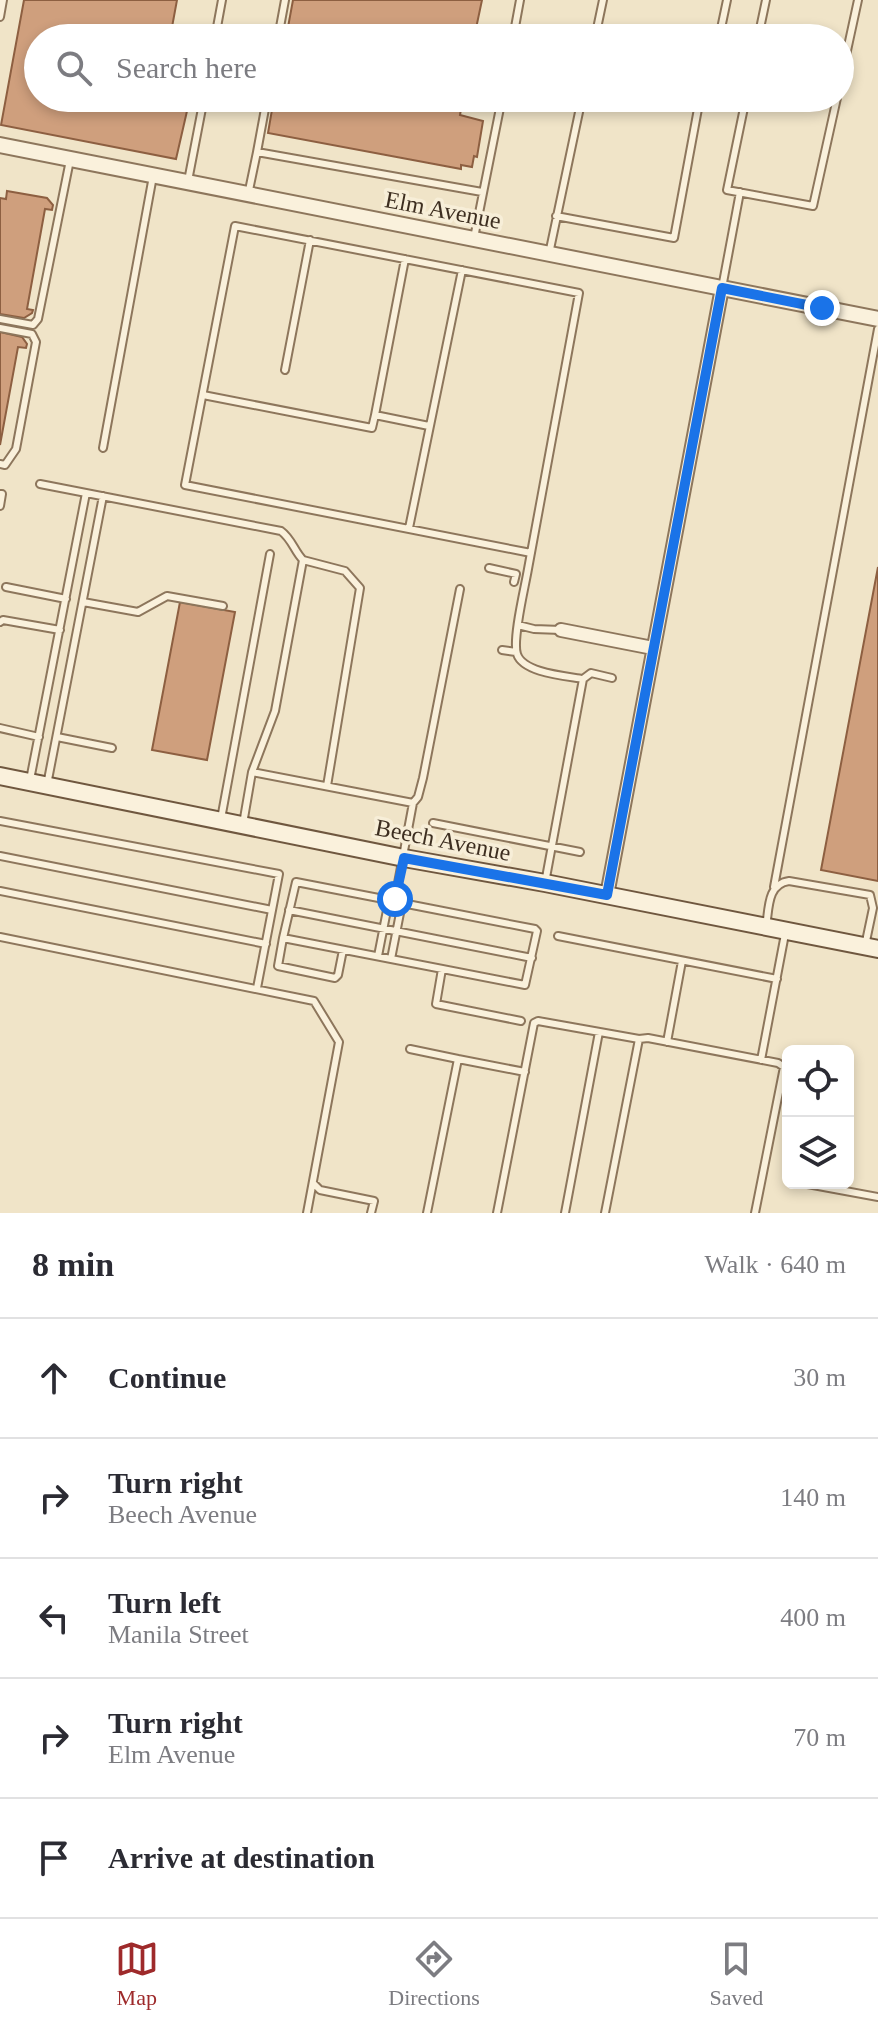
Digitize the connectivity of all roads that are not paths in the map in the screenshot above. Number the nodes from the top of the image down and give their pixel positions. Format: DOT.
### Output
graph roads {
  1 [pos="3,0"];
  2 [pos="222,0"];
  3 [pos="285,0"];
  4 [pos="520,0"];
  5 [pos="603,0"];
  6 [pos="727,0"];
  7 [pos="766,0"];
  8 [pos="858,0"];
  9 [pos="0,17"];
  10 [pos="218,24"];
  11 [pos="281,24"];
  12 [pos="516,24"];
  13 [pos="598,24"];
  14 [pos="722,24"];
  15 [pos="761,24"];
  16 [pos="853,24"];
  17 [pos="201,112"];
  18 [pos="264,112"];
  19 [pos="499,112"];
  20 [pos="579,112"];
  21 [pos="697,112"];
  22 [pos="743,112"];
  23 [pos="834,112"];
  24 [pos="0,145"];
  25 [pos="257,152"];
  26 [pos="70,160"];
  27 [pos="153,176"];
  28 [pos="188,183"];
  29 [pos="482,192"];
  30 [pos="740,192"];
  31 [pos="248,196"];
  32 [pos="556,216"];
  33 [pos="474,238"];
  34 [pos="310,240"];
  35 [pos="549,254"];
  36 [pos="405,259"];
  37 [pos="462,270"];
  38 [pos="722,288"];
  39 [pos="0,319"];
  40 [pos="878,319"];
  41 [pos="0,328"];
  42 [pos="878,329"];
  43 [pos="285,370"];
  44 [pos="203,395"];
  45 [pos="375,415"];
  46 [pos="429,426"];
  47 [pos="103,448"];
  48 [pos="0,464"];
  49 [pos="40,484"];
  50 [pos="86,493"];
  51 [pos="0,494"];
  52 [pos="103,496"];
  53 [pos="0,506"];
  54 [pos="409,528"];
  55 [pos="531,553"];
  56 [pos="270,554"];
  57 [pos="303,560"];
  58 [pos="489,568"];
  59 [pos="514,582"];
  60 [pos="6,587"];
  61 [pos="460,589"];
  62 [pos="66,599"];
  63 [pos="83,602"];
  64 [pos="223,606"];
  65 [pos="0,622"];
  66 [pos="518,625"];
  67 [pos="60,630"];
  68 [pos="561,630"];
  69 [pos="653,648"];
  70 [pos="502,650"];
  71 [pos="516,652"];
  72 [pos="612,678"];
  73 [pos="583,679"];
  74 [pos="0,728"];
  75 [pos="39,737"];
  76 [pos="57,737"];
  77 [pos="112,748"];
  78 [pos="252,772"];
  79 [pos="0,776"];
  80 [pos="29,782"];
  81 [pos="47,785"];
  82 [pos="327,786"];
  83 [pos="413,803"];
  84 [pos="221,819"];
  85 [pos="0,821"];
  86 [pos="433,823"];
  87 [pos="243,824"];
  88 [pos="552,846"];
  89 [pos="580,852"];
  90 [pos="0,856"];
  91 [pos="404,858"];
  92 [pos="545,883"];
  93 [pos="774,887"];
  94 [pos="0,891"];
  95 [pos="607,895"];
  96 [pos="395,900"];
  97 [pos="272,910"];
  98 [pos="289,910"];
  99 [pos="766,927"];
  100 [pos="383,928"];
  101 [pos="396,931"];
  102 [pos="786,931"];
  103 [pos="558,936"];
  104 [pos="0,937"];
  105 [pos="283,938"];
  106 [pos="266,944"];
  107 [pos="872,948"];
  108 [pos="343,950"];
  109 [pos="378,956"];
  110 [pos="532,958"];
  111 [pos="391,959"];
  112 [pos="682,961"];
  113 [pos="442,969"];
  114 [pos="777,979"];
  115 [pos="257,988"];
  116 [pos="521,1021"];
  117 [pos="599,1032"];
  118 [pos="639,1039"];
  119 [pos="667,1042"];
  120 [pos="410,1049"];
  121 [pos="458,1059"];
  122 [pos="761,1060"];
  123 [pos="525,1072"];
  124 [pos="313,1183"];
  125 [pos="835,1189"];
  126 [pos="878,1197"];
  127 [pos="307,1213"];
  128 [pos="371,1213"];
  129 [pos="427,1213"];
  130 [pos="497,1213"];
  131 [pos="565,1213"];
  132 [pos="605,1213"];
  133 [pos="755,1213"];
  1 -- 9 [label="lane"];
  2 -- 10 [label="lane"];
  3 -- 11 [label="lane"];
  4 -- 12 [label="lane"];
  5 -- 13 [label="lane"];
  6 -- 14 [label="lane"];
  7 -- 15 [label="lane"];
  8 -- 16 [label="lane"];
  17 -- 28 [label="lane"];
  18 -- 25 [label="lane"];
  19 -- 29 [label="lane"];
  20 -- 32 [label="lane"];
  21 -- 32 [label="lane"];
  22 -- 30 [label="lane"];
  23 -- 30 [label="lane"];
  24 -- 26 [label="street, Elm Avenue"];
  25 -- 29 [label="lane"];
  25 -- 31 [label="lane"];
  26 -- 27 [label="street, Elm Avenue"];
  26 -- 39 [label="lane"];
  27 -- 28 [label="street, Elm Avenue"];
  27 -- 47 [label="lane"];
  28 -- 31 [label="street, Elm Avenue"];
  29 -- 33 [label="lane"];
  30 -- 38 [label="lane"];
  31 -- 33 [label="street, Elm Avenue"];
  32 -- 35 [label="lane"];
  33 -- 35 [label="street, Elm Avenue"];
  34 -- 36 [label="lane"];
  34 -- 43 [label="lane"];
  34 -- 44 [label="lane"];
  35 -- 38 [label="street, Elm Avenue"];
  36 -- 37 [label="lane"];
  36 -- 45 [label="lane"];
  37 -- 46 [label="lane"];
  37 -- 55 [label="lane"];
  38 -- 40 [label="street, Elm Avenue"];
  38 -- 69 [label="street"];
  41 -- 48 [label="lane"];
  42 -- 93 [label="lane"];
  44 -- 45 [label="lane"];
  44 -- 54 [label="lane"];
  45 -- 46 [label="lane"];
  46 -- 54 [label="lane"];
  49 -- 50 [label="lane"];
  50 -- 52 [label="lane"];
  50 -- 62 [label="lane"];
  51 -- 53 [label="lane"];
  52 -- 57 [label="lane"];
  52 -- 63 [label="lane"];
  54 -- 55 [label="lane"];
  55 -- 66 [label="lane"];
  56 -- 84 [label="lane"];
  57 -- 78 [label="lane"];
  57 -- 82 [label="lane"];
  58 -- 59 [label="lane"];
  60 -- 62 [label="lane"];
  61 -- 83 [label="lane"];
  62 -- 67 [label="lane"];
  63 -- 64 [label="lane"];
  63 -- 76 [label="lane"];
  65 -- 67 [label="lane"];
  66 -- 68 [label="lane"];
  66 -- 71 [label="lane"];
  67 -- 75 [label="lane"];
  68 -- 69 [label="street"];
  69 -- 95 [label="street"];
  70 -- 71 [label="lane"];
  71 -- 73 [label="lane"];
  72 -- 73 [label="lane"];
  73 -- 88 [label="lane"];
  74 -- 75 [label="lane"];
  75 -- 80 [label="lane"];
  76 -- 77 [label="lane"];
  76 -- 81 [label="lane"];
  78 -- 82 [label="lane"];
  78 -- 87 [label="lane"];
  79 -- 80 [label="main road, Beech Avenue"];
  80 -- 81 [label="main road, Beech Avenue"];
  81 -- 84 [label="main road, Beech Avenue"];
  82 -- 83 [label="lane"];
  83 -- 91 [label="lane"];
  84 -- 87 [label="main road, Beech Avenue"];
  85 -- 97 [label="lane"];
  86 -- 88 [label="lane"];
  87 -- 91 [label="main road, Beech Avenue"];
  88 -- 89 [label="lane"];
  88 -- 92 [label="lane"];
  90 -- 97 [label="lane"];
  91 -- 92 [label="main road, Beech Avenue"];
  91 -- 96 [label="lane"];
  92 -- 95 [label="main road, Beech Avenue"];
  93 -- 99 [label="lane"];
  93 -- 107 [label="lane"];
  94 -- 106 [label="lane"];
  95 -- 99 [label="main road, Beech Avenue"];
  96 -- 98 [label="lane"];
  96 -- 100 [label="lane"];
  96 -- 101 [label="lane"];
  96 -- 110 [label="lane"];
  97 -- 106 [label="lane"];
  98 -- 100 [label="lane"];
  98 -- 105 [label="lane"];
  99 -- 102 [label="main road, Beech Avenue"];
  100 -- 101 [label="lane"];
  100 -- 109 [label="lane"];
  101 -- 110 [label="lane"];
  101 -- 111 [label="lane"];
  102 -- 107 [label="main road, Beech Avenue"];
  102 -- 114 [label="lane"];
  103 -- 112 [label="lane"];
  104 -- 115 [label="lane"];
  105 -- 108 [label="lane"];
  105 -- 108 [label="lane"];
  106 -- 115 [label="lane"];
  108 -- 109 [label="lane"];
  109 -- 111 [label="lane"];
  110 -- 113 [label="lane"];
  111 -- 113 [label="lane"];
  112 -- 114 [label="lane"];
  112 -- 119 [label="lane"];
  113 -- 116 [label="lane"];
  114 -- 122 [label="lane"];
  115 -- 124 [label="lane"];
  117 -- 118 [label="lane"];
  117 -- 123 [label="lane"];
  117 -- 131 [label="lane"];
  118 -- 119 [label="lane"];
  118 -- 132 [label="lane"];
  119 -- 122 [label="lane"];
  120 -- 121 [label="lane"];
  121 -- 123 [label="lane"];
  121 -- 129 [label="lane"];
  122 -- 133 [label="lane"];
  123 -- 130 [label="lane"];
  124 -- 127 [label="lane"];
  124 -- 128 [label="lane"];
  125 -- 126 [label="lane"];
}
